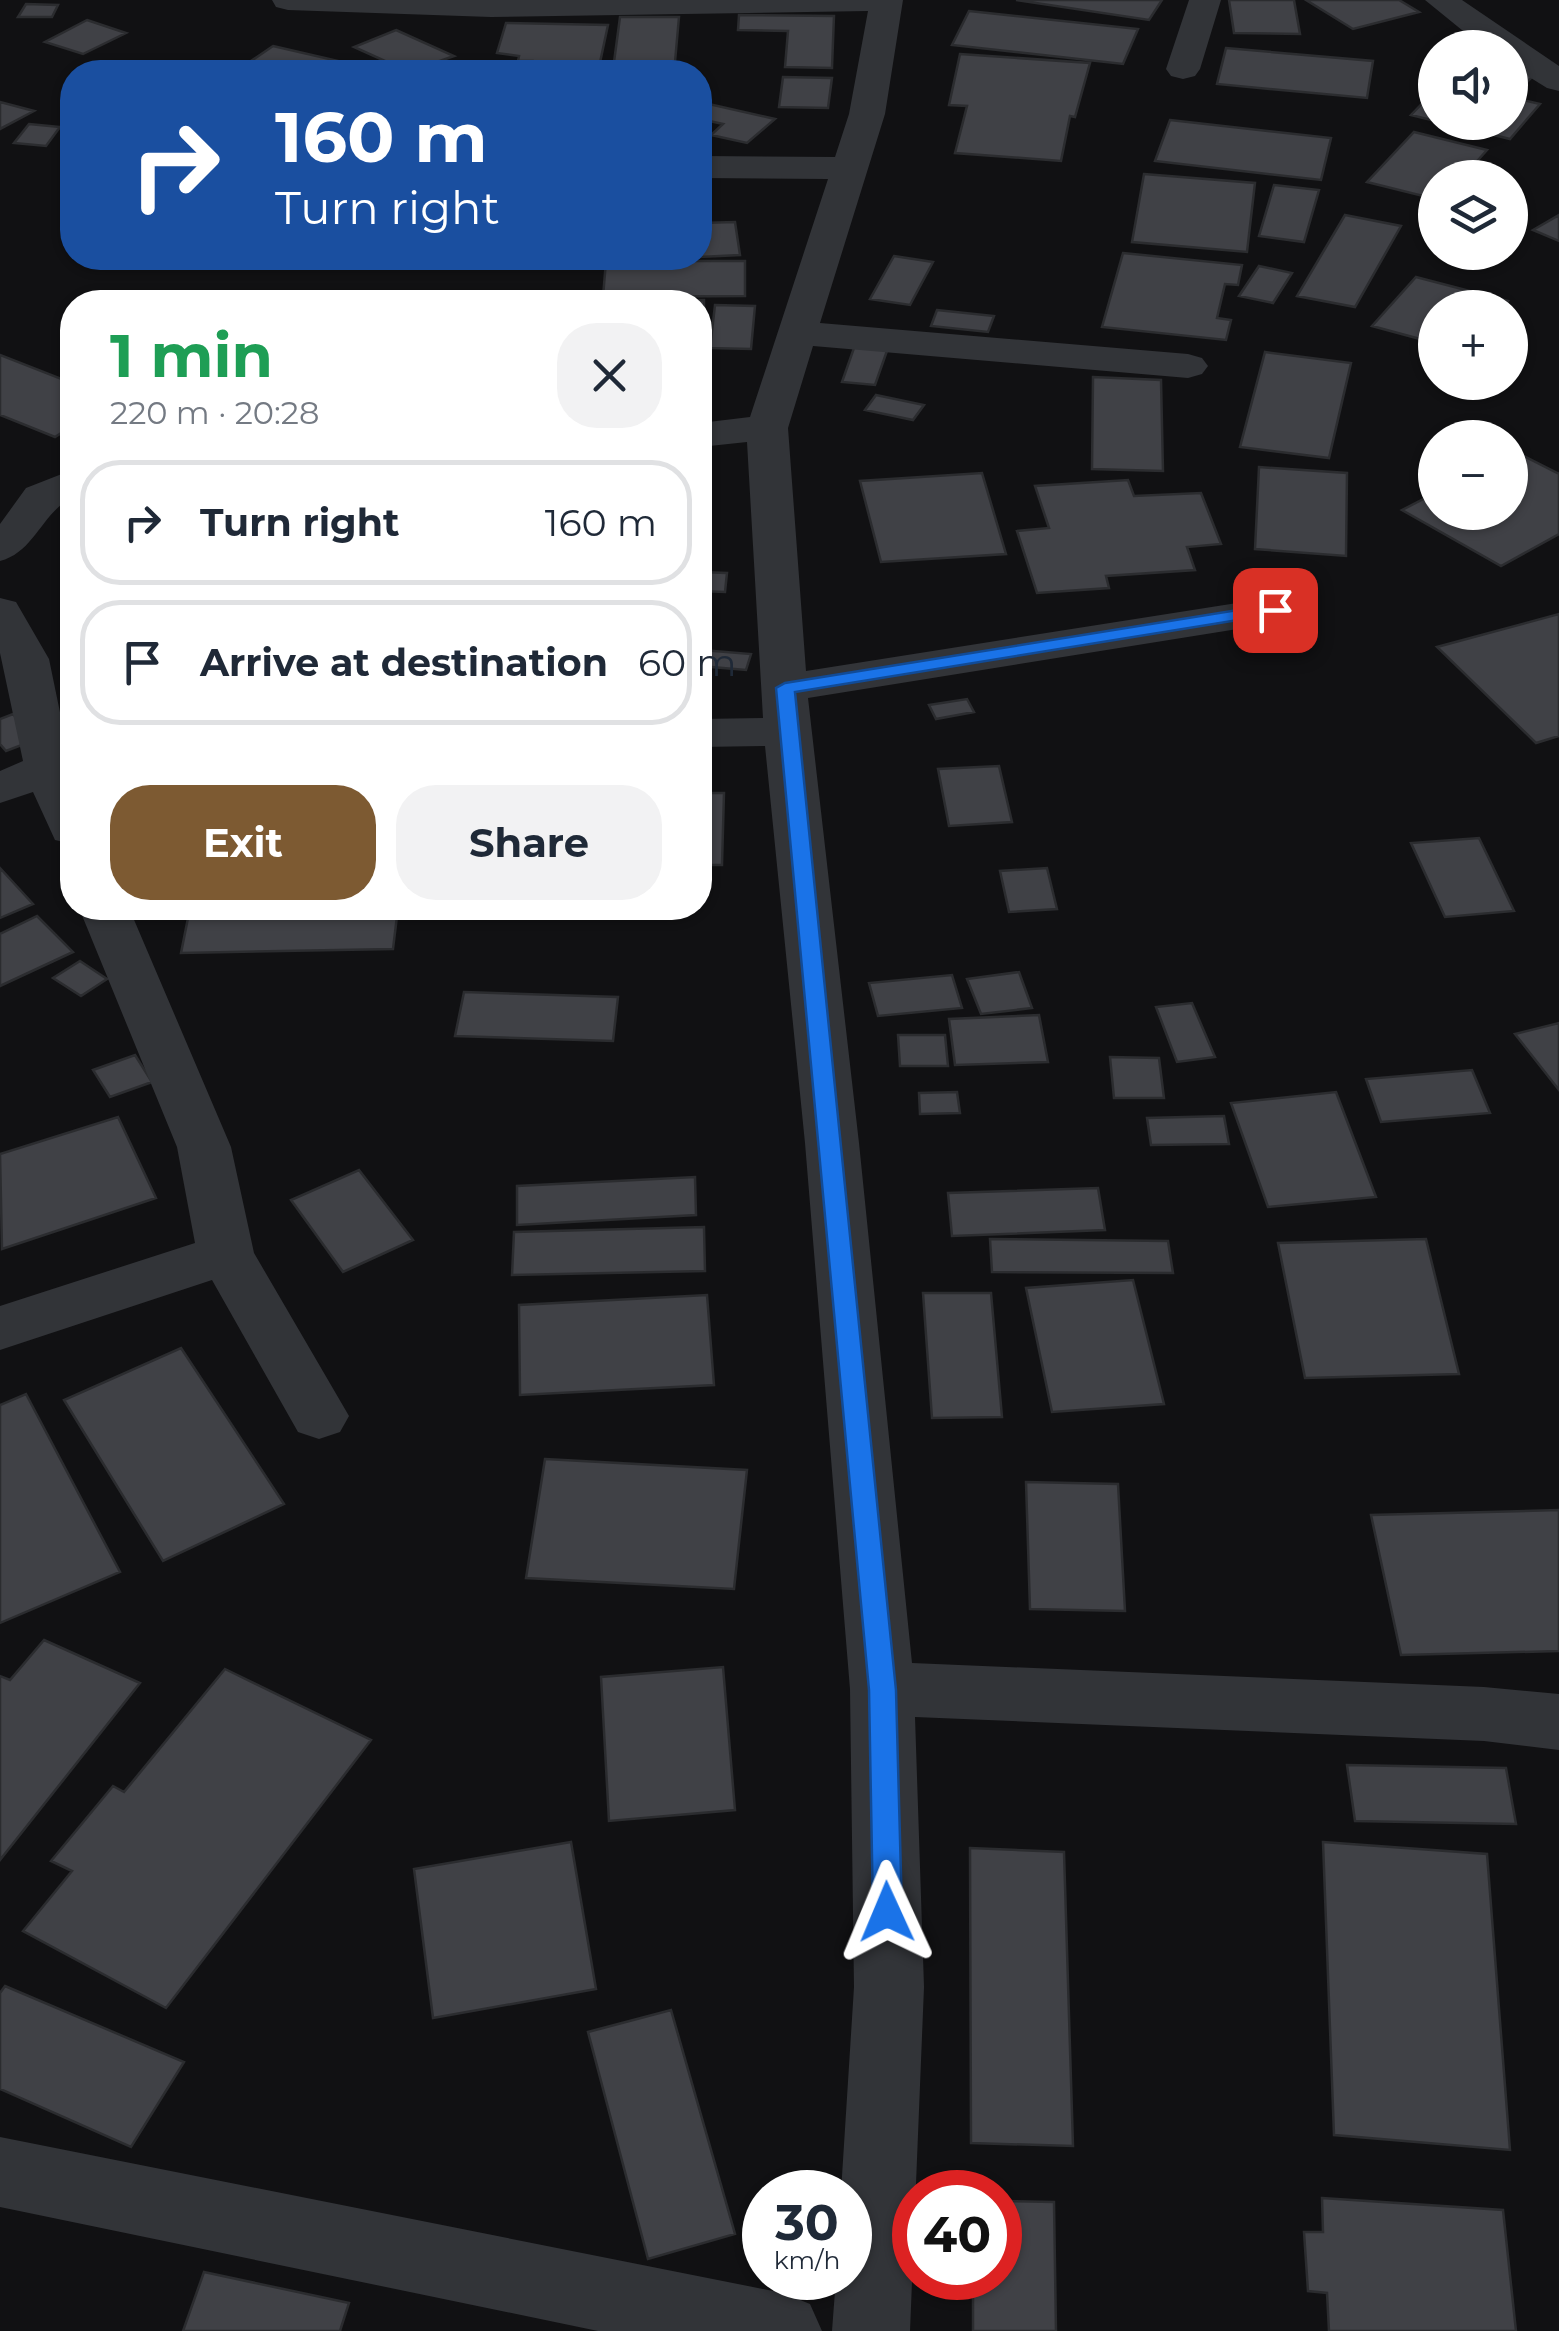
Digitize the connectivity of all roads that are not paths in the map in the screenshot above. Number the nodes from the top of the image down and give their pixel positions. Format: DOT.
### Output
graph roads {
  1 [pos="288,0"];
  2 [pos="886,0"];
  3 [pos="1204,0"];
  4 [pos="1441,0"];
  5 [pos="1482,30"];
  6 [pos="1528,62"];
  7 [pos="1183,69"];
  8 [pos="1559,81"];
  9 [pos="712,167"];
  10 [pos="850,168"];
  11 [pos="798,332"];
  12 [pos="1188,366"];
  13 [pos="767,428"];
  14 [pos="712,434"];
  15 [pos="60,488"];
  16 [pos="0,548"];
  17 [pos="1275,610"];
  18 [pos="0,612"];
  19 [pos="786,710"];
  20 [pos="712,730"];
  21 [pos="60,767"];
  22 [pos="0,788"];
  23 [pos="109,920"];
  24 [pos="226,1254"];
  25 [pos="0,1328"];
  26 [pos="319,1416"];
  27 [pos="882,1690"];
  28 [pos="1559,1722"];
  29 [pos="0,2172"];
  30 [pos="783,2331"];
  31 [pos="871,2331"];
  1 -- 2 [label="street"];
  2 -- 10 [label="street"];
  3 -- 7 [label="street"];
  4 -- 5 [label="street"];
  6 -- 8 [label="street"];
  9 -- 10 [label="street"];
  10 -- 11 [label="street"];
  11 -- 12 [label="street"];
  11 -- 13 [label="street"];
  13 -- 14 [label="street"];
  13 -- 19 [label="street"];
  15 -- 16 [label="street"];
  17 -- 19 [label="street"];
  18 -- 21 [label="street"];
  19 -- 20 [label="street"];
  19 -- 27 [label="street"];
  21 -- 22 [label="street"];
  23 -- 24 [label="street"];
  24 -- 25 [label="street"];
  24 -- 26 [label="street"];
  27 -- 28 [label="street"];
  27 -- 31 [label="street"];
  29 -- 30 [label="street"];
}
